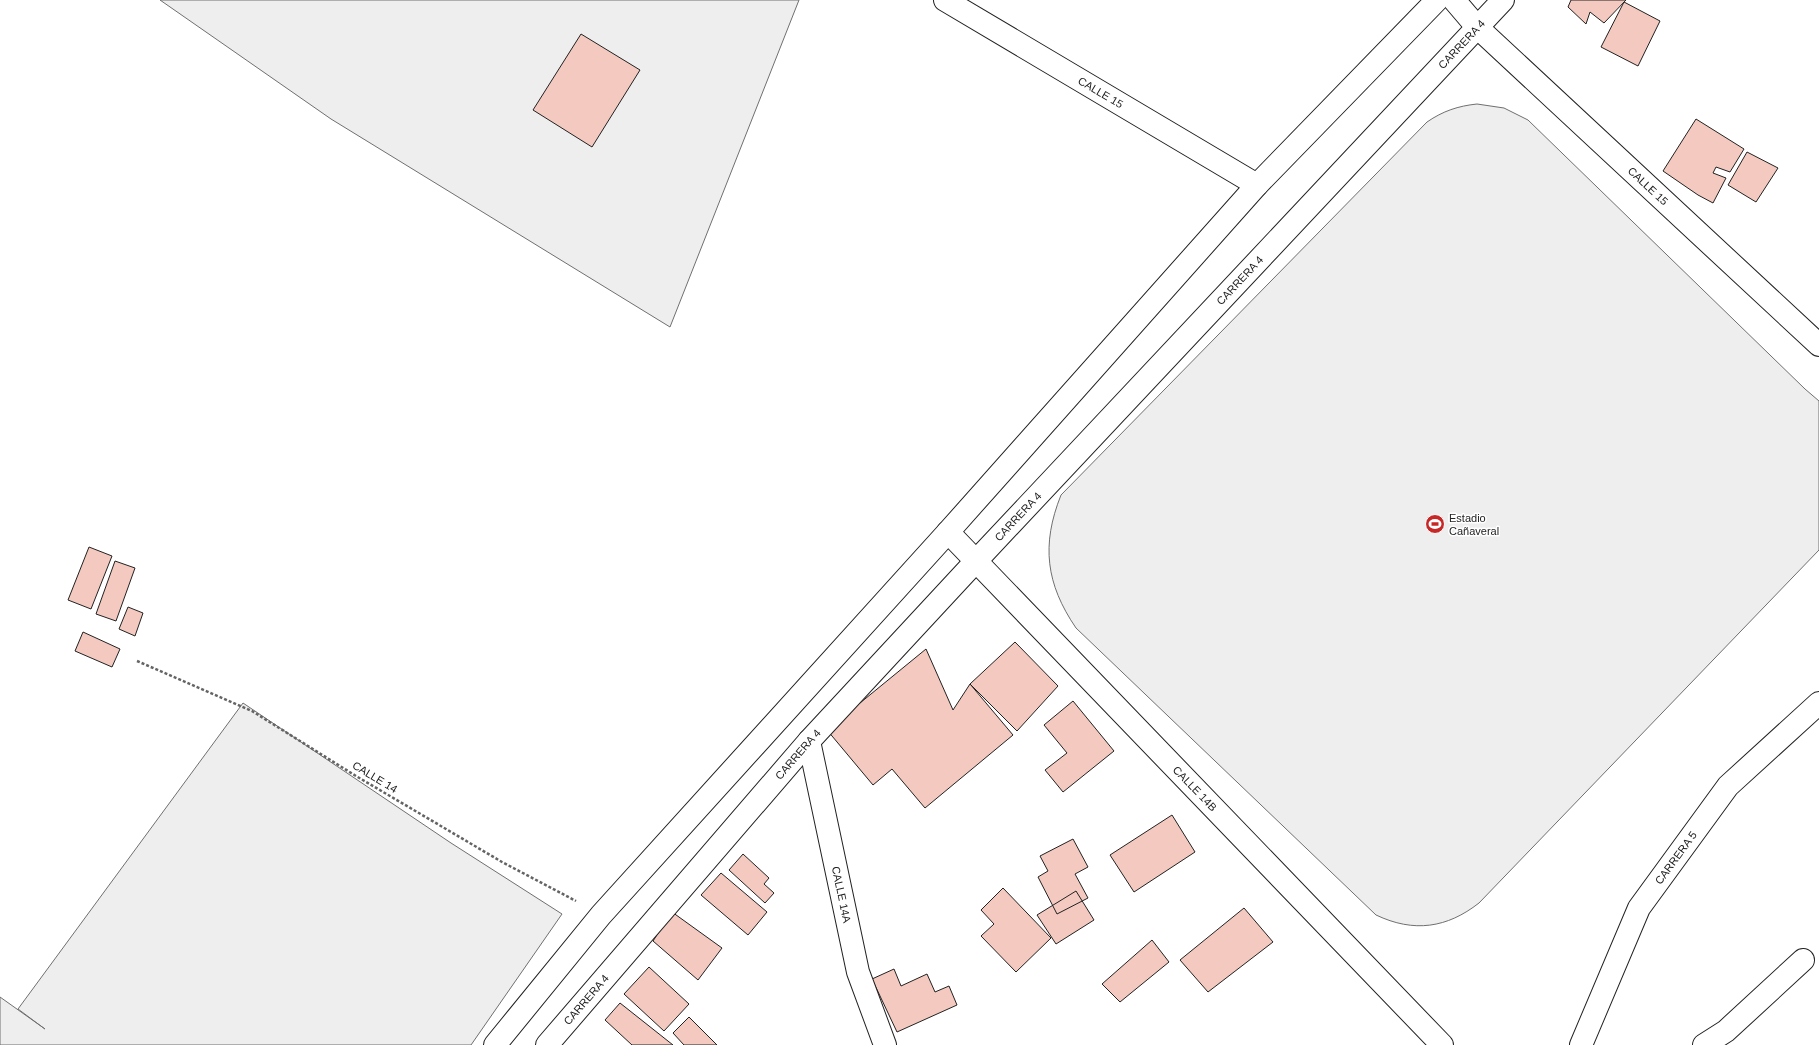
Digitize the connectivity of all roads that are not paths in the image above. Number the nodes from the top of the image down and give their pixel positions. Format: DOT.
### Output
graph roads {
  1 [pos="945,0"];
  2 [pos="1437,0"];
  3 [pos="1454,0"];
  4 [pos="1503,0"];
  5 [pos="1477,28"];
  6 [pos="1256,185"];
  7 [pos="1819,345"];
  8 [pos="948,532"];
  9 [pos="976,561"];
  10 [pos="1819,703"];
  11 [pos="809,741"];
  12 [pos="1803,960"];
  13 [pos="495,1045"];
  14 [pos="547,1045"];
  15 [pos="886,1045"];
  16 [pos="1442,1045"];
  17 [pos="1581,1045"];
  18 [pos="1704,1045"];
  1 -- 6 [label="street, CALLE 15"];
  2 -- 6 [label="street"];
  3 -- 5 [label="street, CALLE 15"];
  4 -- 5 [label="street, CARRERA 4"];
  5 -- 7 [label="street, CALLE 15"];
  5 -- 9 [label="street, CARRERA 4"];
  6 -- 8 [label="street"];
  8 -- 9 [label="street, CALLE 14B"];
  8 -- 13 [label="street"];
  9 -- 11 [label="street, CARRERA 4"];
  9 -- 16 [label="street, CALLE 14B"];
  10 -- 17 [label="street, CARRERA 5"];
  11 -- 14 [label="street, CARRERA 4"];
  11 -- 15 [label="street, CALLE 14A"];
  12 -- 18 [label="street"];
}
